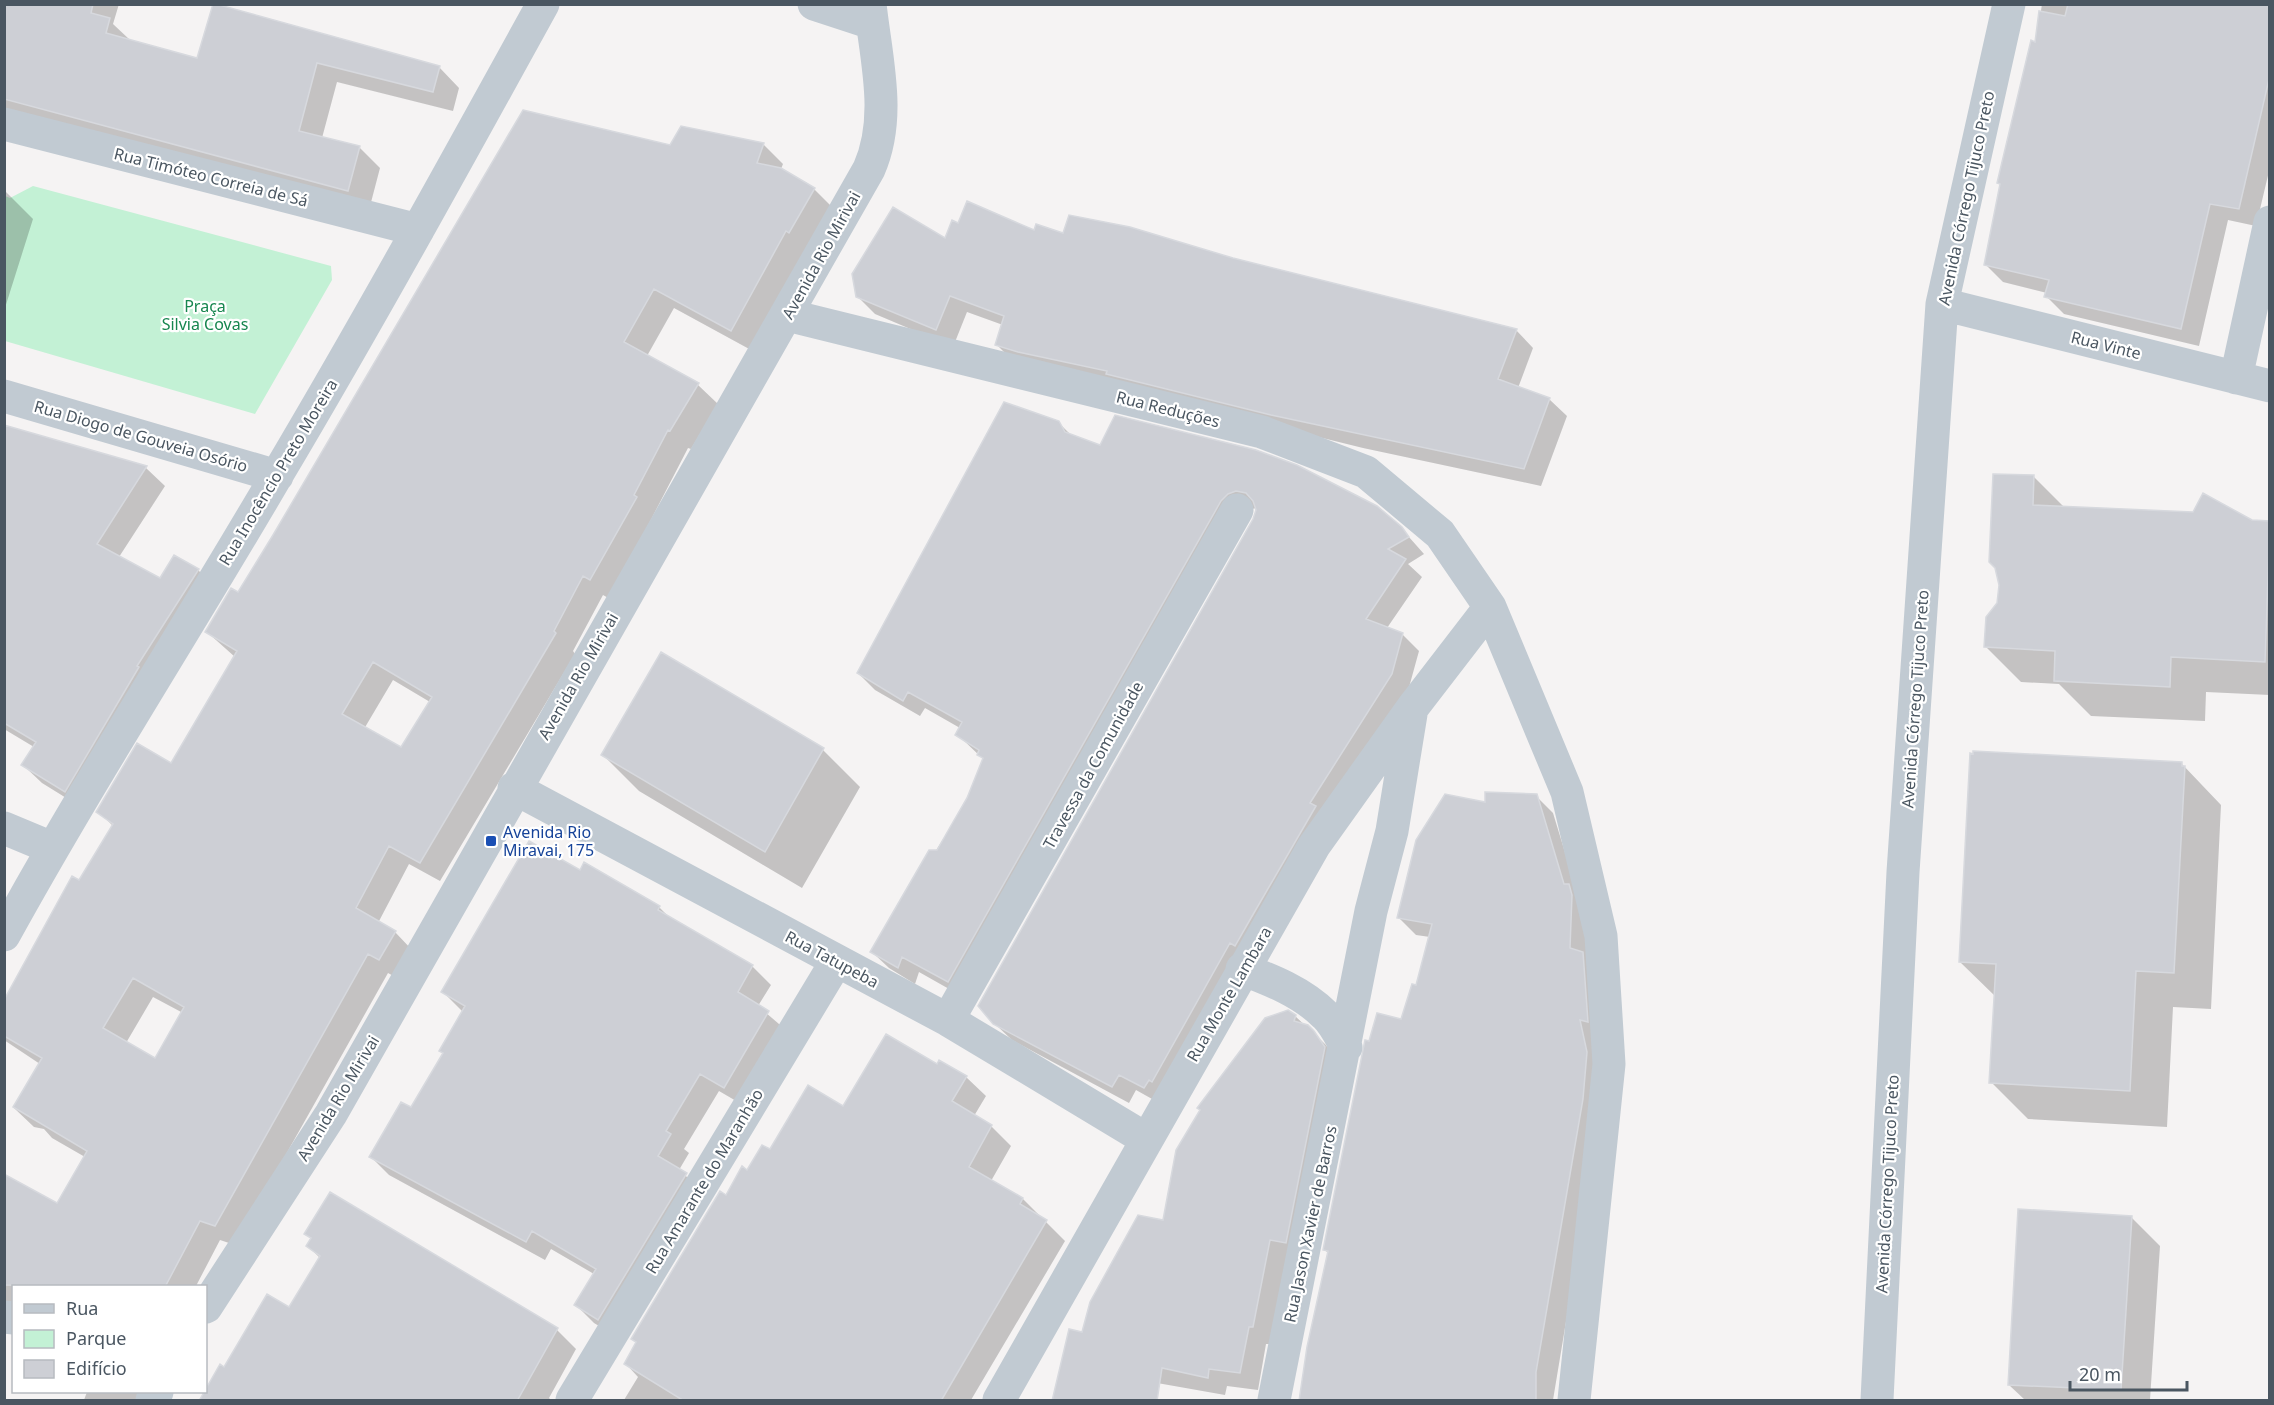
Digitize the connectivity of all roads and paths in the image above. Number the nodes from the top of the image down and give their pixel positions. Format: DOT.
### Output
graph roads {
  1 [pos="543,4"];
  2 [pos="814,4"];
  3 [pos="2009,4"];
  4 [pos="871,14"];
  5 [pos="4,124"];
  6 [pos="2270,222"];
  7 [pos="418,231"];
  8 [pos="1942,304"];
  9 [pos="787,315"];
  10 [pos="2236,378"];
  11 [pos="2270,386"];
  12 [pos="4,396"];
  13 [pos="277,476"];
  14 [pos="1237,510"];
  15 [pos="1490,607"];
  16 [pos="1413,707"];
  17 [pos="514,788"];
  18 [pos="4,828"];
  19 [pos="52,848"];
  20 [pos="4,935"];
  21 [pos="836,962"];
  22 [pos="1242,969"];
  23 [pos="948,1020"];
  24 [pos="1346,1047"];
  25 [pos="1146,1139"];
  26 [pos="207,1305"];
  27 [pos="572,1401"];
  28 [pos="999,1401"];
  29 [pos="1274,1401"];
  30 [pos="1574,1401"];
  31 [pos="1877,1401"];
  1 -- 7 [label="street, Rua Inocêncio Preto Moreira"];
  2 -- 4 [label="street"];
  3 -- 8 [label="street, Avenida Córrego Tijuco Preto"];
  4 -- 9 [label="street, Avenida Rio Mirivai"];
  5 -- 7 [label="street, Rua Timóteo Correia de Sá"];
  6 -- 10 [label="street"];
  7 -- 13 [label="street, Rua Inocêncio Preto Moreira"];
  8 -- 10 [label="street, Rua Vinte"];
  8 -- 31 [label="street, Avenida Córrego Tijuco Preto"];
  9 -- 15 [label="street, Rua Reduções"];
  9 -- 17 [label="street, Avenida Rio Mirivai"];
  10 -- 11 [label="street, Rua Vinte"];
  12 -- 13 [label="street, Rua Diogo de Gouveia Osório"];
  13 -- 19 [label="street, Rua Inocêncio Preto Moreira"];
  14 -- 23 [label="street, Travessa da Comunidade"];
  15 -- 16 [label="street, Rua Monte Lambara"];
  15 -- 30 [label="street"];
  16 -- 22 [label="street, Rua Monte Lambara"];
  16 -- 24 [label="street, Rua Jason Xavier de Barros"];
  17 -- 21 [label="street, Rua Tatupeba"];
  17 -- 26 [label="street, Avenida Rio Mirivai"];
  18 -- 19 [label="street"];
  19 -- 20 [label="street, Rua Inocêncio Preto Moreira"];
  21 -- 23 [label="street, Rua Tatupeba"];
  21 -- 27 [label="street, Rua Amarante do Maranhão"];
  22 -- 24 [label="street"];
  22 -- 25 [label="street, Rua Monte Lambara"];
  23 -- 25 [label="street, Rua Tatupeba"];
  24 -- 29 [label="street, Rua Jason Xavier de Barros"];
  25 -- 28 [label="street, Rua Monte Lambara"];
}
